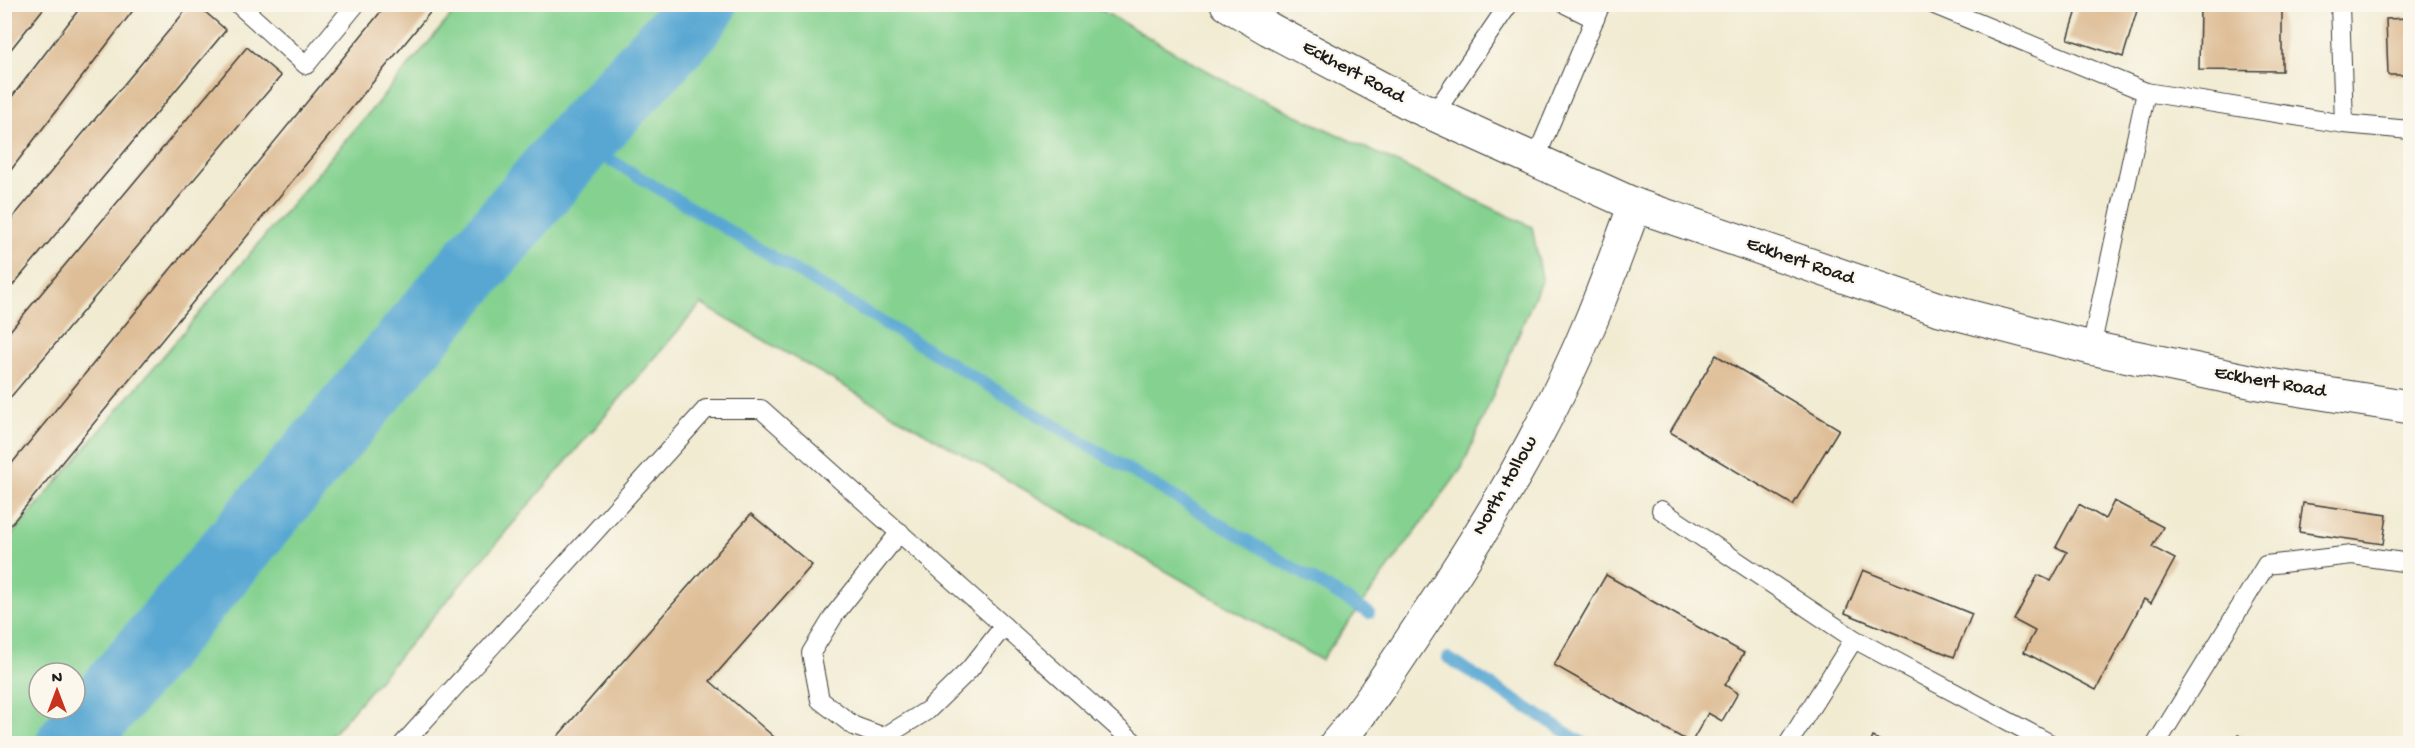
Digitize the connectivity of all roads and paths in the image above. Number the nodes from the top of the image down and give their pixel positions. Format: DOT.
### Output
graph roads {
  1 [pos="238,4"];
  2 [pos="356,4"];
  3 [pos="1227,4"];
  4 [pos="1509,4"];
  5 [pos="1565,4"];
  6 [pos="1932,4"];
  7 [pos="2340,4"];
  8 [pos="1598,12"];
  9 [pos="2146,92"];
  10 [pos="1434,114"];
  11 [pos="2344,124"];
  12 [pos="2410,130"];
  13 [pos="1535,160"];
  14 [pos="1635,205"];
  15 [pos="2091,348"];
  16 [pos="2410,407"];
  17 [pos="1661,510"];
  18 [pos="900,532"];
  19 [pos="2410,564"];
  20 [pos="1004,626"];
  21 [pos="1854,639"];
  22 [pos="403,744"];
  23 [pos="1136,744"];
  24 [pos="1336,744"];
  25 [pos="1788,744"];
  26 [pos="2051,744"];
  27 [pos="2156,744"];
  1 -- 2 [label="lane"];
  3 -- 10 [label="main road, Eckhert Road"];
  4 -- 10 [label="lane"];
  5 -- 8 [label="lane"];
  6 -- 9 [label="lane"];
  7 -- 11 [label="lane"];
  8 -- 13 [label="lane"];
  9 -- 11 [label="lane"];
  9 -- 15 [label="lane"];
  10 -- 13 [label="main road, Eckhert Road"];
  11 -- 12 [label="lane"];
  13 -- 14 [label="main road, Eckhert Road"];
  14 -- 15 [label="main road, Eckhert Road"];
  14 -- 24 [label="main road, North Hollow"];
  15 -- 16 [label="main road, Eckhert Road"];
  17 -- 21 [label="lane"];
  18 -- 20 [label="lane"];
  18 -- 20 [label="lane"];
  18 -- 22 [label="lane"];
  19 -- 27 [label="lane"];
  20 -- 23 [label="lane"];
  21 -- 25 [label="lane"];
  21 -- 26 [label="lane"];
}
